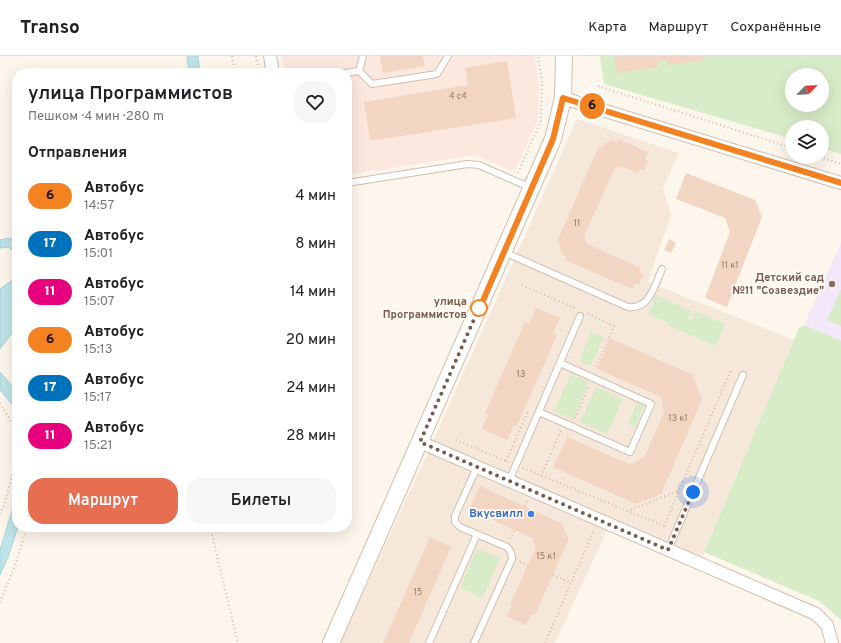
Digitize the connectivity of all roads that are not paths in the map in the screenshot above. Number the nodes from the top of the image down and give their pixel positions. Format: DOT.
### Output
graph roads {
  1 [pos="270,56"];
  2 [pos="363,56"];
  3 [pos="448,56"];
  4 [pos="564,56"];
  5 [pos="272,68"];
  6 [pos="359,71"];
  7 [pos="352,72"];
  8 [pos="563,98"];
  9 [pos="352,182"];
  10 [pos="841,183"];
  11 [pos="532,188"];
  12 [pos="504,252"];
  13 [pos="662,268"];
  14 [pos="580,314"];
  15 [pos="560,363"];
  16 [pos="743,376"];
  17 [pos="539,412"];
  18 [pos="420,442"];
  19 [pos="477,467"];
  20 [pos="509,481"];
  21 [pos="477,534"];
  22 [pos="668,550"];
  23 [pos="331,643"];
  24 [pos="429,643"];
  25 [pos="474,643"];
  26 [pos="832,643"];
  1 -- 5 [label="street"];
  2 -- 6 [label="lane"];
  3 -- 6 [label="lane"];
  4 -- 8 [label="street"];
  6 -- 7 [label="lane"];
  8 -- 10 [label="street"];
  8 -- 11 [label="street"];
  9 -- 11 [label="lane"];
  11 -- 12 [label="street"];
  12 -- 13 [label="lane"];
  12 -- 18 [label="street"];
  14 -- 15 [label="lane"];
  15 -- 17 [label="lane"];
  15 -- 17 [label="lane"];
  16 -- 22 [label="lane"];
  17 -- 20 [label="lane"];
  18 -- 19 [label="street"];
  18 -- 23 [label="street"];
  19 -- 20 [label="street"];
  19 -- 21 [label="lane"];
  20 -- 22 [label="street"];
  21 -- 24 [label="lane"];
  21 -- 25 [label="lane"];
  22 -- 26 [label="street"];
}
